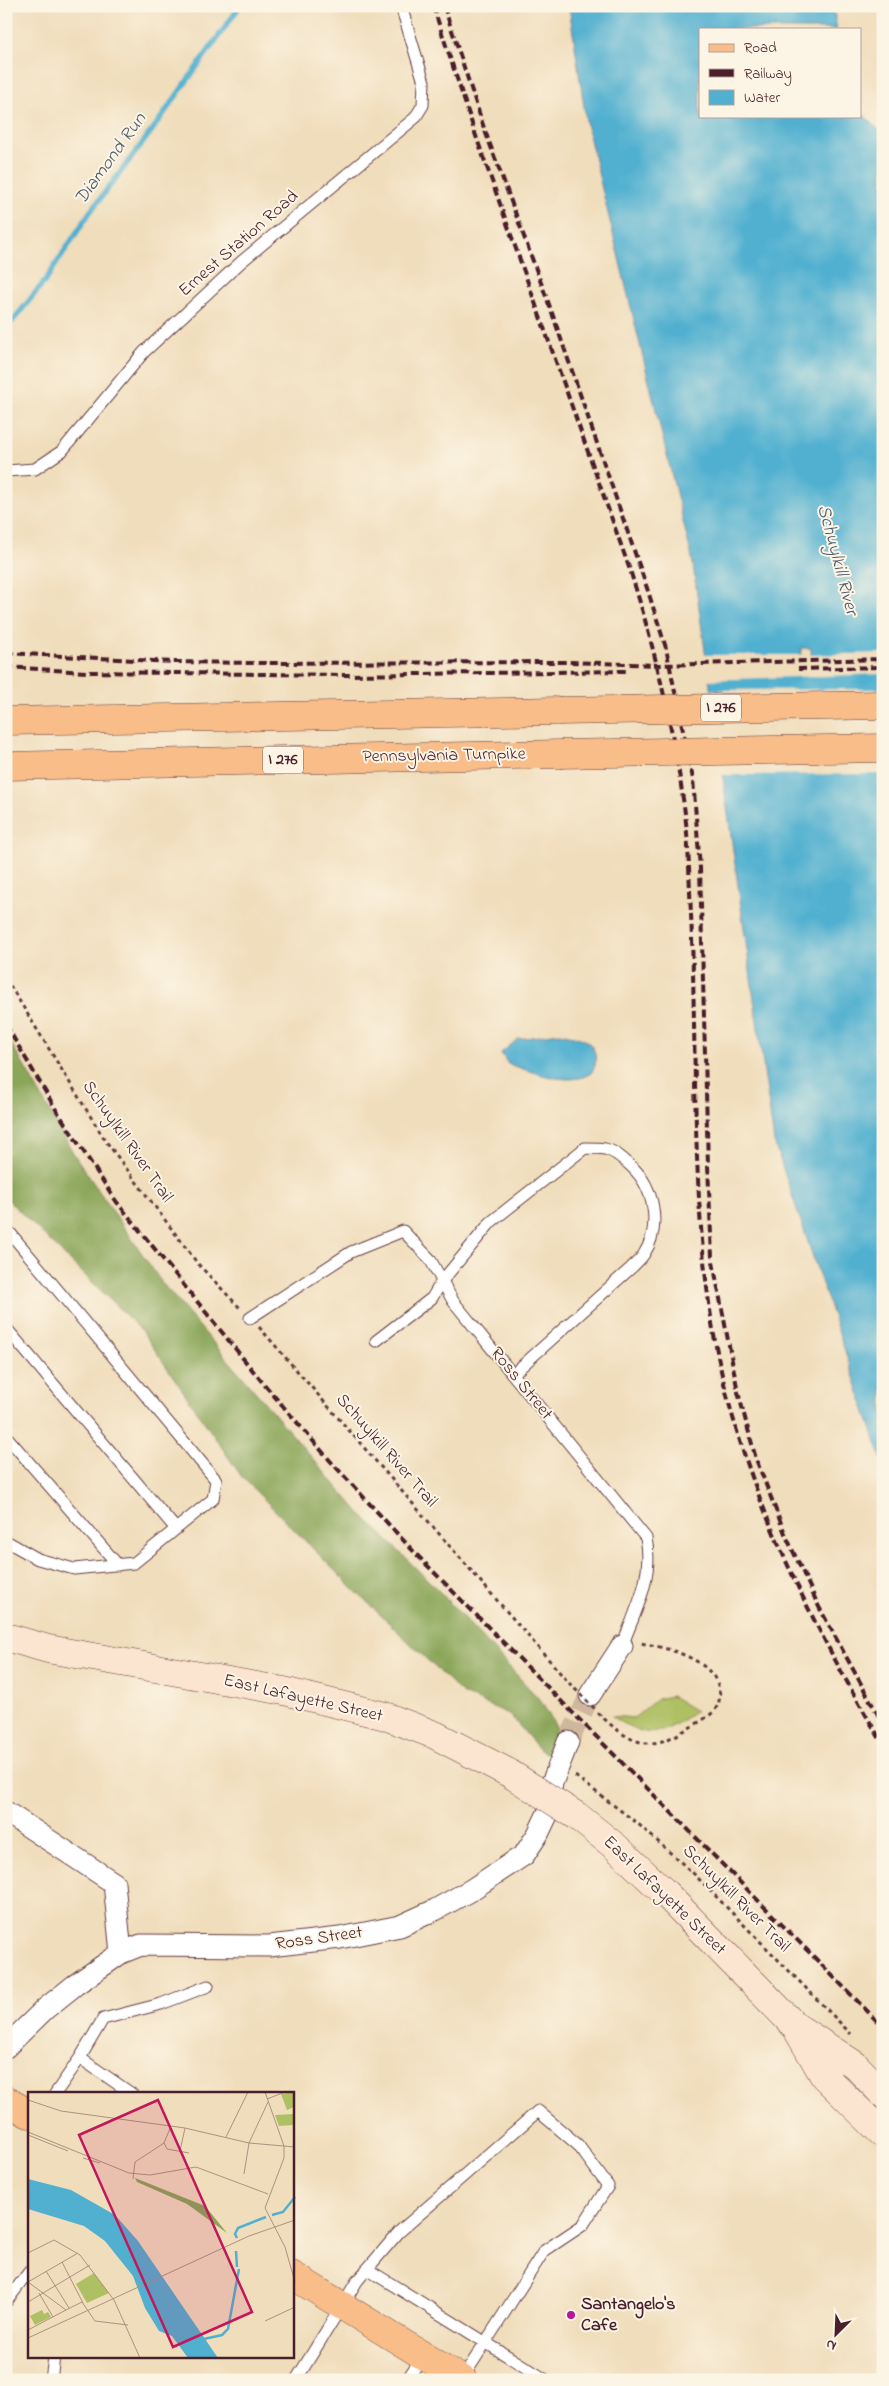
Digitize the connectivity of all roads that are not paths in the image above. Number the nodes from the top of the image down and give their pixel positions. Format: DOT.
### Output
graph roads {
  1 [pos="401,6"];
  2 [pos="6,471"];
  3 [pos="883,705"];
  4 [pos="6,721"];
  5 [pos="883,748"];
  6 [pos="6,766"];
  7 [pos="6,1228"];
  8 [pos="442,1281"];
  9 [pos="250,1318"];
  10 [pos="6,1328"];
  11 [pos="376,1341"];
  12 [pos="513,1374"];
  13 [pos="6,1436"];
  14 [pos="176,1529"];
  15 [pos="6,1541"];
  16 [pos="118,1565"];
  17 [pos="6,1636"];
  18 [pos="622,1646"];
  19 [pos="593,1703"];
  20 [pos="568,1742"];
  21 [pos="6,1812"];
  22 [pos="120,1953"];
  23 [pos="208,1986"];
  24 [pos="794,2026"];
  25 [pos="6,2047"];
  26 [pos="80,2058"];
  27 [pos="56,2092"];
  28 [pos="129,2092"];
  29 [pos="883,2094"];
  30 [pos="883,2134"];
  31 [pos="367,2269"];
  32 [pos="28,2273"];
  33 [pos="294,2276"];
  34 [pos="6,2302"];
  35 [pos="342,2306"];
  36 [pos="486,2342"];
  37 [pos="423,2355"];
  38 [pos="54,2358"];
  39 [pos="463,2379"];
  40 [pos="51,2380"];
  41 [pos="296,2380"];
  42 [pos="407,2380"];
  43 [pos="546,2380"];
  1 -- 2 [label="lane, Ernest Station Road"];
  3 -- 4 [label="main road, I 276, bridge"];
  5 -- 6 [label="main road, Pennsylvania Turnpike / I 276, bridge"];
  7 -- 14 [label="lane"];
  8 -- 9 [label="lane, Ross Street"];
  8 -- 11 [label="lane"];
  8 -- 12 [label="lane, Ross Street"];
  8 -- 12 [label="lane"];
  10 -- 14 [label="lane"];
  12 -- 18 [label="lane, Ross Street"];
  13 -- 16 [label="lane"];
  14 -- 16 [label="lane"];
  15 -- 16 [label="lane"];
  17 -- 24 [label="street, East Lafayette Street, bridge"];
  18 -- 19 [label="street, Ross Street"];
  20 -- 22 [label="street, Ross Street"];
  21 -- 22 [label="street"];
  22 -- 25 [label="street, Ross Street"];
  23 -- 26 [label="lane"];
  24 -- 29 [label="street, East Lafayette Street"];
  24 -- 30 [label="street, East Lafayette Street"];
  26 -- 27 [label="lane"];
  26 -- 28 [label="lane"];
  31 -- 35 [label="lane"];
  31 -- 36 [label="lane"];
  31 -- 36 [label="lane"];
  32 -- 34 [label="lane"];
  33 -- 35 [label="main road"];
  35 -- 37 [label="main road"];
  35 -- 41 [label="lane"];
  36 -- 39 [label="lane"];
  36 -- 43 [label="lane"];
  37 -- 39 [label="main road"];
  37 -- 42 [label="lane"];
  38 -- 40 [label="lane"];
}
